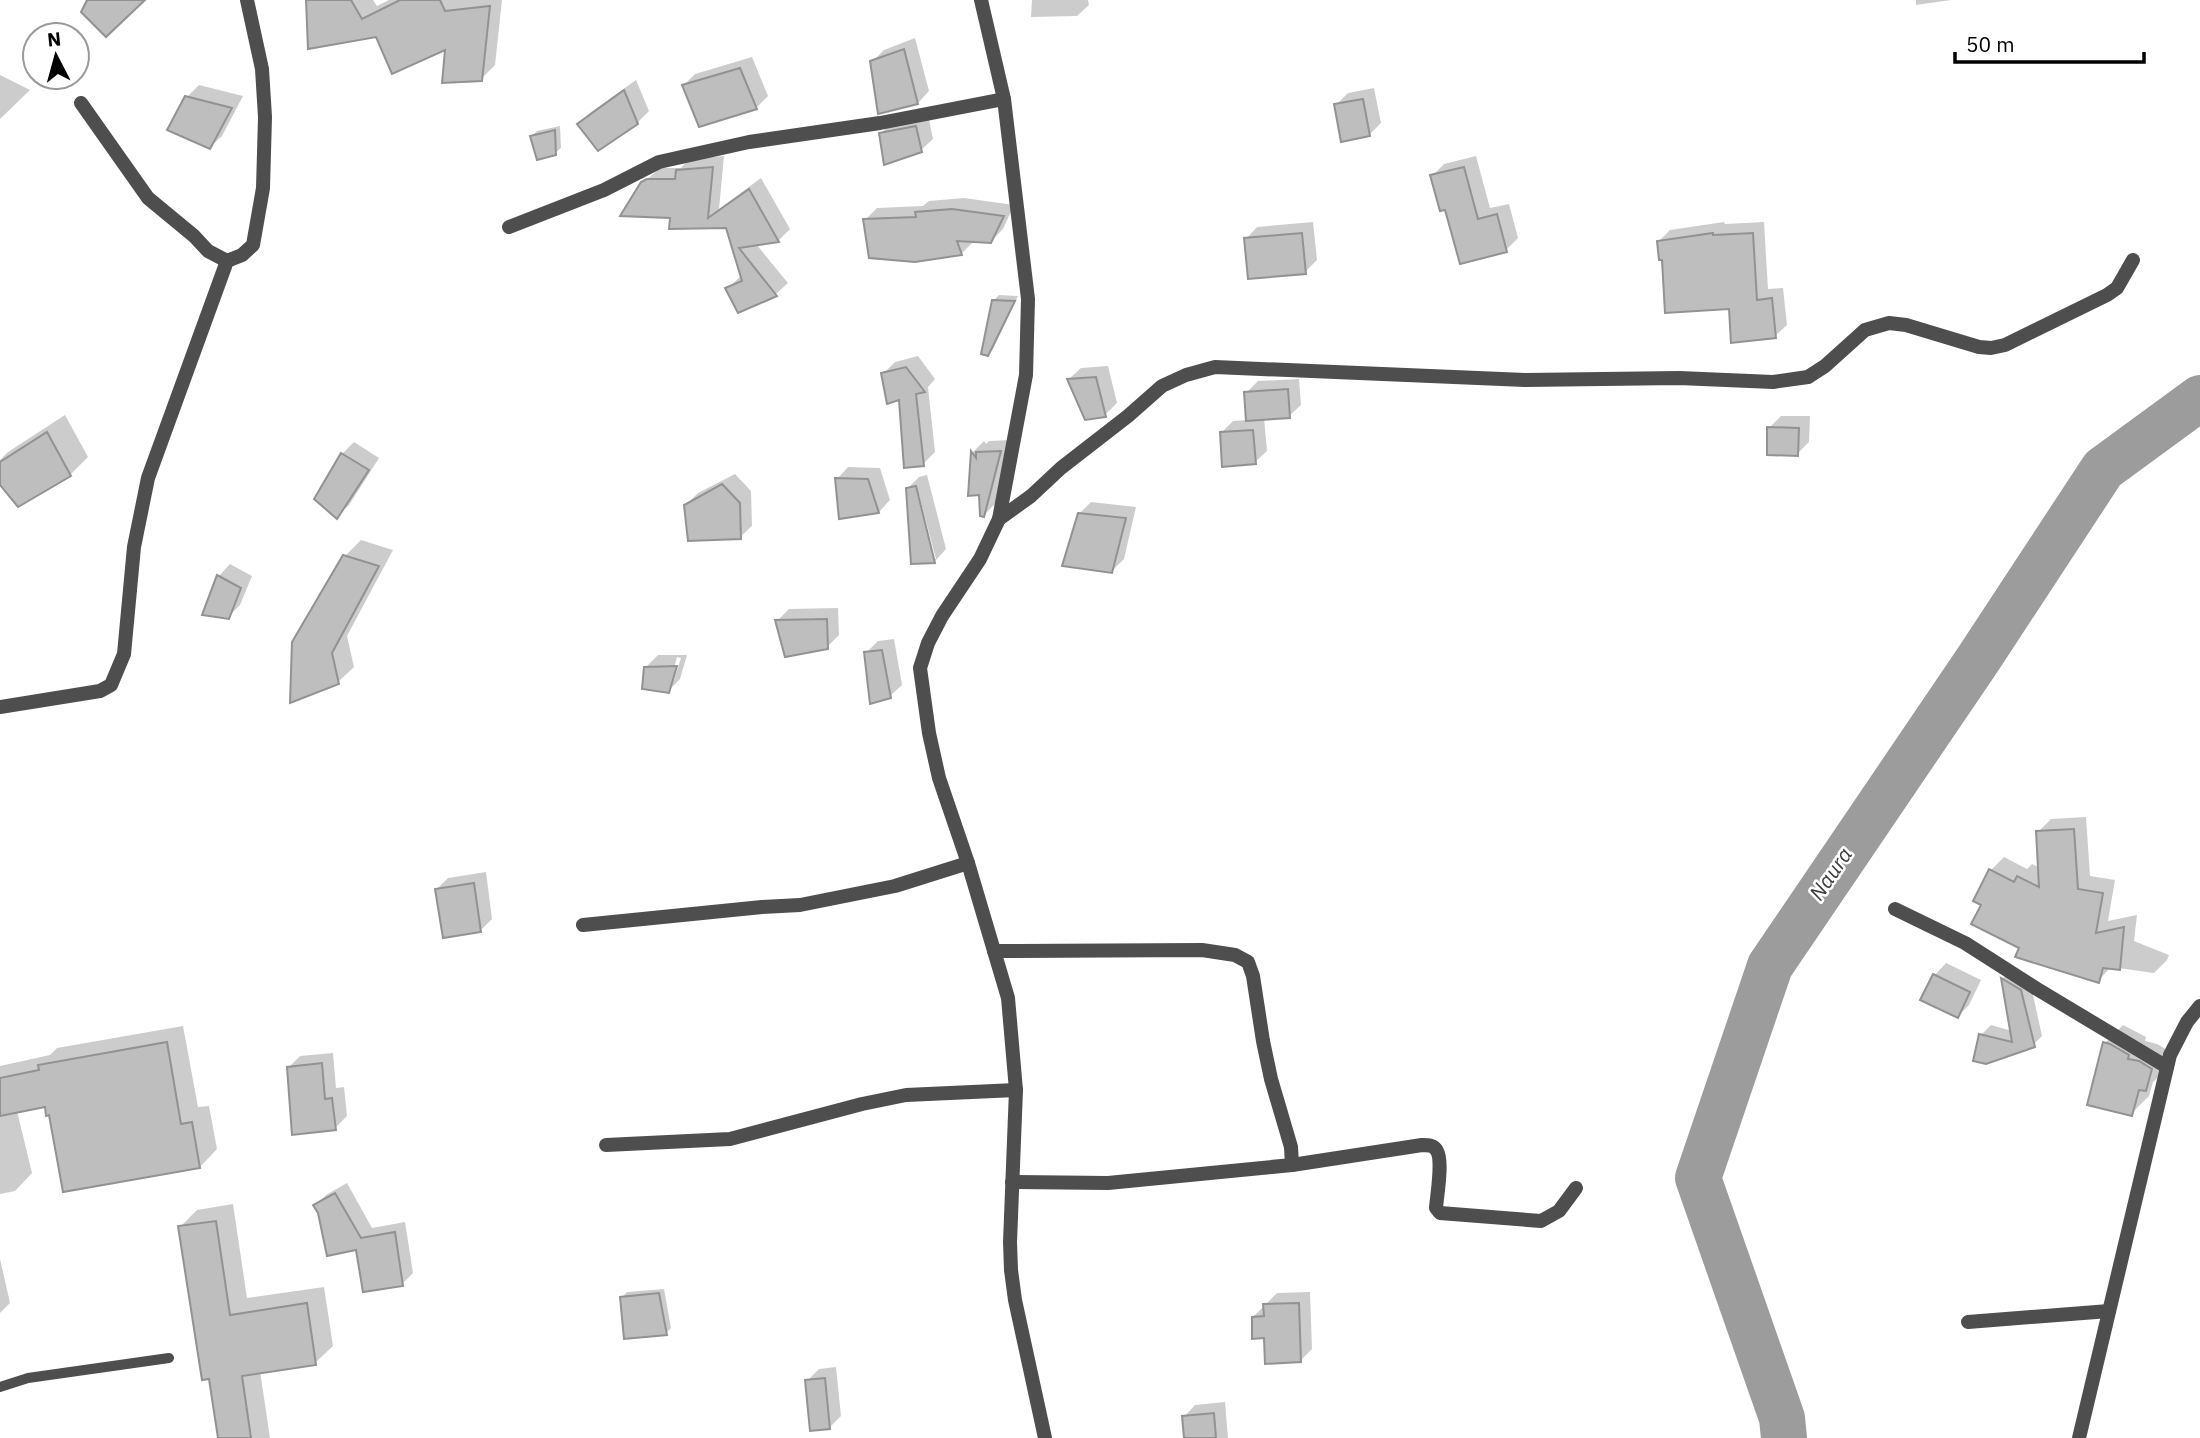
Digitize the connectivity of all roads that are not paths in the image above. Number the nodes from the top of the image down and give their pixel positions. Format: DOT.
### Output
graph roads {
  1 [pos="247,0"];
  2 [pos="981,0"];
  3 [pos="1004,99"];
  4 [pos="81,103"];
  5 [pos="509,227"];
  6 [pos="2133,260"];
  7 [pos="227,261"];
  8 [pos="999,519"];
  9 [pos="0,707"];
  10 [pos="968,863"];
  11 [pos="1895,909"];
  12 [pos="583,925"];
  13 [pos="994,951"];
  14 [pos="2200,1006"];
  15 [pos="2167,1067"];
  16 [pos="1016,1090"];
  17 [pos="606,1144"];
  18 [pos="1292,1165"];
  19 [pos="1012,1182"];
  20 [pos="1576,1188"];
  21 [pos="2109,1311"];
  22 [pos="1968,1322"];
  23 [pos="169,1358"];
  24 [pos="0,1387"];
  25 [pos="1045,1438"];
  26 [pos="2079,1438"];
  1 -- 7 [label="street"];
  2 -- 3 [label="street"];
  3 -- 5 [label="street"];
  3 -- 8 [label="street"];
  4 -- 7 [label="street"];
  6 -- 8 [label="street"];
  7 -- 9 [label="street"];
  8 -- 10 [label="street"];
  10 -- 12 [label="street"];
  10 -- 13 [label="street"];
  11 -- 15 [label="street"];
  13 -- 16 [label="street"];
  13 -- 18 [label="street"];
  14 -- 15 [label="street"];
  15 -- 21 [label="street"];
  16 -- 17 [label="street"];
  16 -- 19 [label="street"];
  18 -- 19 [label="street"];
  18 -- 20 [label="street"];
  19 -- 25 [label="street"];
  21 -- 22 [label="street"];
  21 -- 26 [label="street"];
  23 -- 24 [label="lane"];
}
